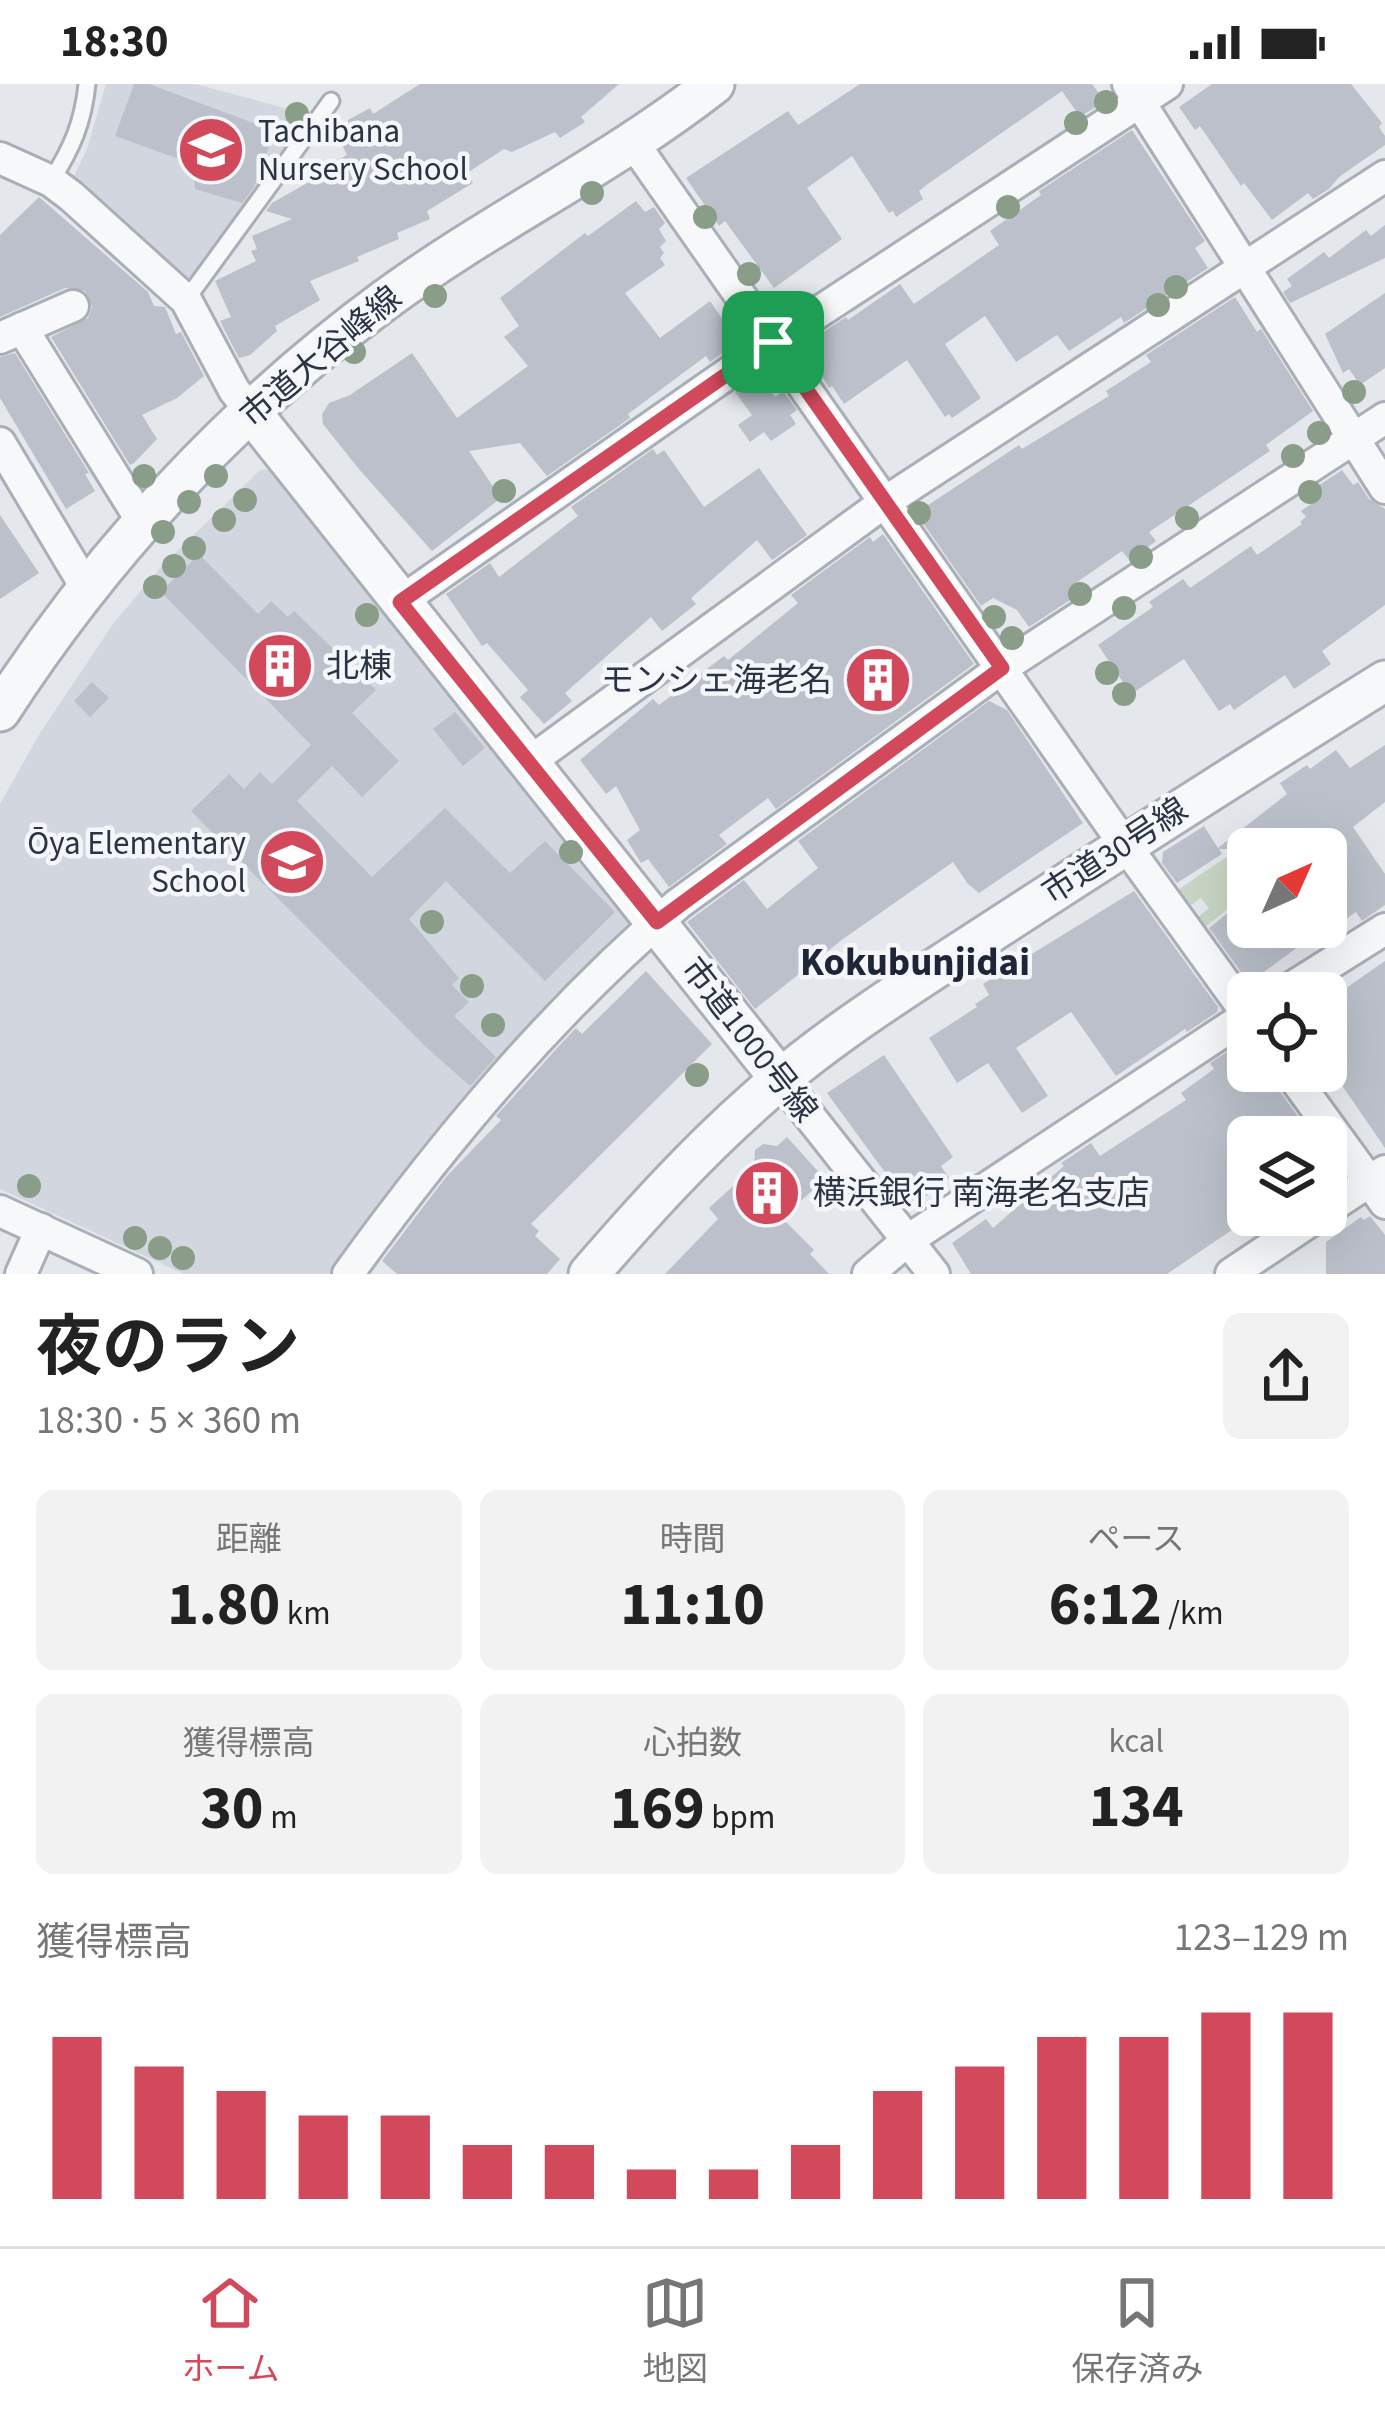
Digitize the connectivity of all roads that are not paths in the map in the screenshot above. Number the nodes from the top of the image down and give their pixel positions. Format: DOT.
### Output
graph roads {
  1 [pos="87,84"];
  2 [pos="714,84"];
  3 [pos="1167,84"];
  4 [pos="1134,93"];
  5 [pos="331,101"];
  6 [pos="634,144"];
  7 [pos="0,158"];
  8 [pos="1385,176"];
  9 [pos="51,181"];
  10 [pos="1243,269"];
  11 [pos="186,300"];
  12 [pos="74,306"];
  13 [pos="11,333"];
  14 [pos="773,342"];
  15 [pos="251,412"];
  16 [pos="1385,418"];
  17 [pos="1352,440"];
  18 [pos="0,443"];
  19 [pos="1385,488"];
  20 [pos="885,502"];
  21 [pos="142,523"];
  22 [pos="88,589"];
  23 [pos="400,602"];
  24 [pos="1002,668"];
  25 [pos="1385,681"];
  26 [pos="10,686"];
  27 [pos="528,764"];
  28 [pos="1125,845"];
  29 [pos="657,922"];
  30 [pos="1385,929"];
  31 [pos="1316,972"];
  32 [pos="1227,986"];
  33 [pos="1227,1029"];
  34 [pos="781,1080"];
  35 [pos="1306,1092"];
  36 [pos="1380,1185"];
  37 [pos="1347,1201"];
  38 [pos="0,1211"];
  39 [pos="41,1229"];
  40 [pos="1288,1236"];
  41 [pos="908,1240"];
  42 [pos="349,1273"];
  43 [pos="21,1274"];
  44 [pos="136,1274"];
  45 [pos="589,1274"];
  46 [pos="868,1274"];
  47 [pos="934,1274"];
  48 [pos="1231,1274"];
  1 -- 9 [label="lane"];
  2 -- 6 [label="street, 市道大谷峰線"];
  3 -- 4 [label="street"];
  4 -- 10 [label="street"];
  4 -- 14 [label="street"];
  5 -- 11 [label="lane"];
  6 -- 14 [label="street"];
  6 -- 15 [label="street, 市道大谷峰線"];
  7 -- 9 [label="street"];
  8 -- 10 [label="street"];
  9 -- 11 [label="street"];
  10 -- 17 [label="street"];
  10 -- 20 [label="street"];
  11 -- 15 [label="street"];
  12 -- 13 [label="street"];
  13 -- 21 [label="street"];
  14 -- 20 [label="street"];
  14 -- 23 [label="street"];
  15 -- 21 [label="street, 市道大谷峰線"];
  15 -- 23 [label="street, 市道1000号線"];
  16 -- 17 [label="street"];
  17 -- 19 [label="street"];
  17 -- 24 [label="street"];
  18 -- 22 [label="street"];
  20 -- 24 [label="street"];
  20 -- 27 [label="street"];
  21 -- 22 [label="street, 市道大谷峰線"];
  22 -- 26 [label="street, 市道大谷峰線"];
  23 -- 27 [label="street, 市道1000号線"];
  24 -- 28 [label="street"];
  24 -- 29 [label="street"];
  25 -- 28 [label="street, 市道30号線"];
  27 -- 29 [label="street, 市道1000号線"];
  28 -- 32 [label="street"];
  28 -- 34 [label="street, 市道30号線"];
  29 -- 34 [label="street, 市道1000号線"];
  29 -- 42 [label="street"];
  30 -- 31 [label="street"];
  33 -- 41 [label="street"];
  34 -- 41 [label="street, 市道1000号線"];
  34 -- 45 [label="street, 市道30号線"];
  35 -- 36 [label="street"];
  36 -- 37 [label="street"];
  38 -- 39 [label="street"];
  39 -- 43 [label="street"];
  39 -- 44 [label="street"];
  40 -- 48 [label="street"];
  41 -- 46 [label="street"];
  41 -- 47 [label="street, 市道1000号線"];
}
